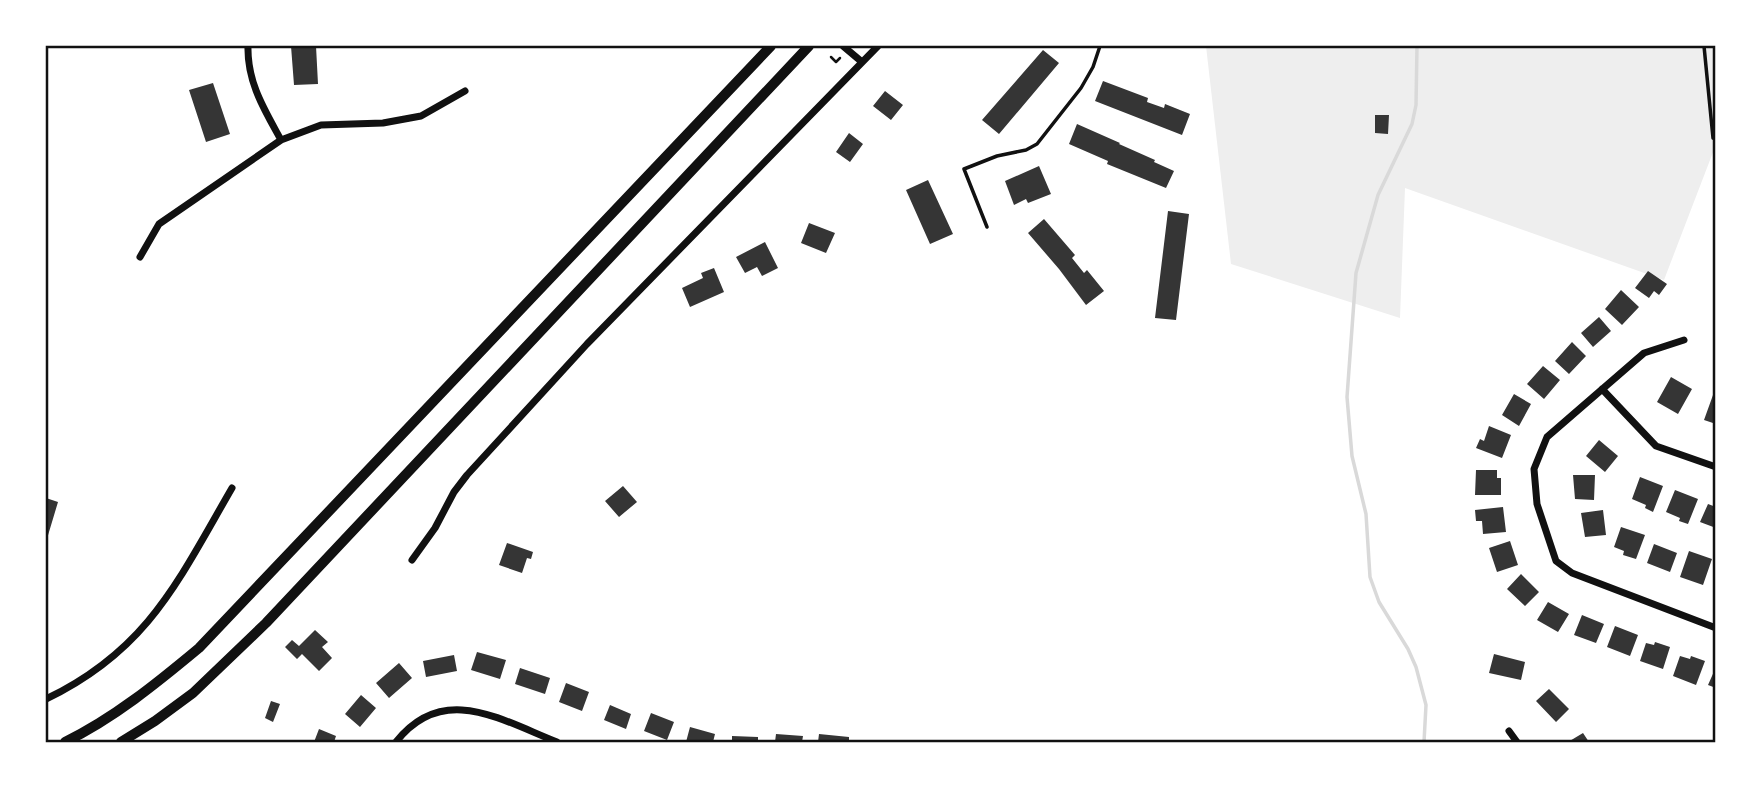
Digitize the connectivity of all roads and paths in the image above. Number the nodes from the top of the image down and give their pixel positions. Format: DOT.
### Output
graph roads {
  1 [pos="248,46"];
  2 [pos="764,46"];
  3 [pos="771,46"];
  4 [pos="809,46"];
  5 [pos="843,46"];
  6 [pos="878,46"];
  7 [pos="1100,46"];
  8 [pos="1704,46"];
  9 [pos="831,57"];
  10 [pos="840,58"];
  11 [pos="757,61"];
  12 [pos="862,62"];
  13 [pos="465,91"];
  14 [pos="1716,139"];
  15 [pos="281,140"];
  16 [pos="988,227"];
  17 [pos="139,257"];
  18 [pos="1684,340"];
  19 [pos="1602,389"];
  20 [pos="1716,467"];
  21 [pos="232,488"];
  22 [pos="412,560"];
  23 [pos="1716,628"];
  24 [pos="46,699"];
  25 [pos="1508,732"];
  26 [pos="65,743"];
  27 [pos="121,743"];
  28 [pos="396,743"];
  29 [pos="557,743"];
  30 [pos="1517,743"];
  1 -- 15 [label="street"];
  2 -- 11 [label="main road"];
  3 -- 11 [label="main road"];
  4 -- 27 [label="main road"];
  5 -- 12 [label="street"];
  6 -- 12 [label="street"];
  7 -- 16 [label="lane"];
  8 -- 14 [label="lane"];
  9 -- 10 [label="path"];
  11 -- 26 [label="main road"];
  12 -- 22 [label="street"];
  13 -- 15 [label="street"];
  15 -- 17 [label="street"];
  18 -- 19 [label="street"];
  19 -- 20 [label="street"];
  19 -- 23 [label="street"];
  21 -- 24 [label="street"];
  25 -- 30 [label="street"];
  28 -- 29 [label="street"];
}
